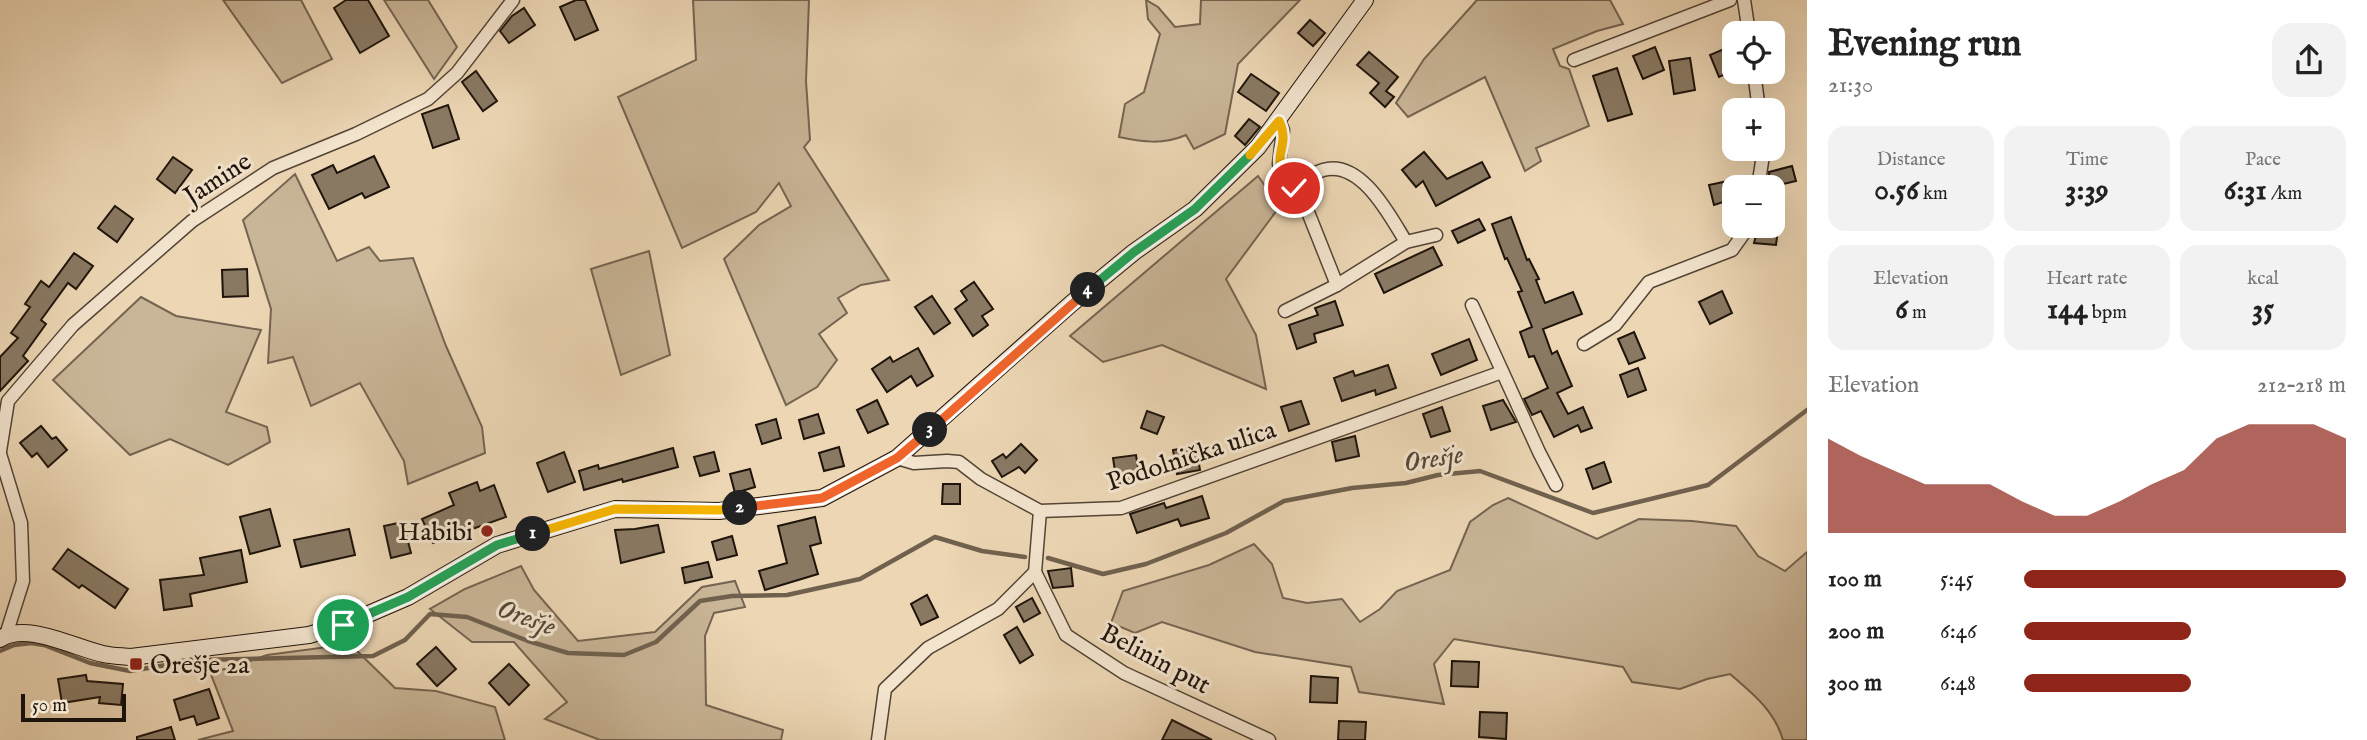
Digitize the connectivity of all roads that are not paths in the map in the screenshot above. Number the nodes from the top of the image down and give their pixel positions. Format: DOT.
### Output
graph roads {
  1 [pos="513,0"];
  2 [pos="1366,0"];
  3 [pos="1730,0"];
  4 [pos="1744,0"];
  5 [pos="1747,21"];
  6 [pos="1573,60"];
  7 [pos="1279,121"];
  8 [pos="1294,188"];
  9 [pos="1436,235"];
  10 [pos="1740,238"];
  11 [pos="1406,242"];
  12 [pos="1338,285"];
  13 [pos="1472,305"];
  14 [pos="1285,311"];
  15 [pos="1584,344"];
  16 [pos="1502,372"];
  17 [pos="0,453"];
  18 [pos="897,458"];
  19 [pos="1556,485"];
  20 [pos="1041,511"];
  21 [pos="1035,572"];
  22 [pos="3,637"];
  23 [pos="878,740"];
  24 [pos="1269,740"];
  1 -- 17 [label="street, Jamine"];
  2 -- 7 [label="street"];
  3 -- 6 [label="street"];
  4 -- 5 [label="street"];
  7 -- 8 [label="street"];
  7 -- 18 [label="street"];
  8 -- 11 [label="street"];
  8 -- 12 [label="street"];
  9 -- 11 [label="street"];
  10 -- 15 [label="street"];
  11 -- 12 [label="street"];
  12 -- 14 [label="street"];
  13 -- 16 [label="street"];
  16 -- 19 [label="street"];
  16 -- 20 [label="street, Podolnička ulica"];
  17 -- 22 [label="street, Jamine"];
  18 -- 20 [label="street"];
  18 -- 22 [label="street"];
  20 -- 21 [label="street"];
  21 -- 23 [label="street"];
  21 -- 24 [label="street, Belinin put"];
}
